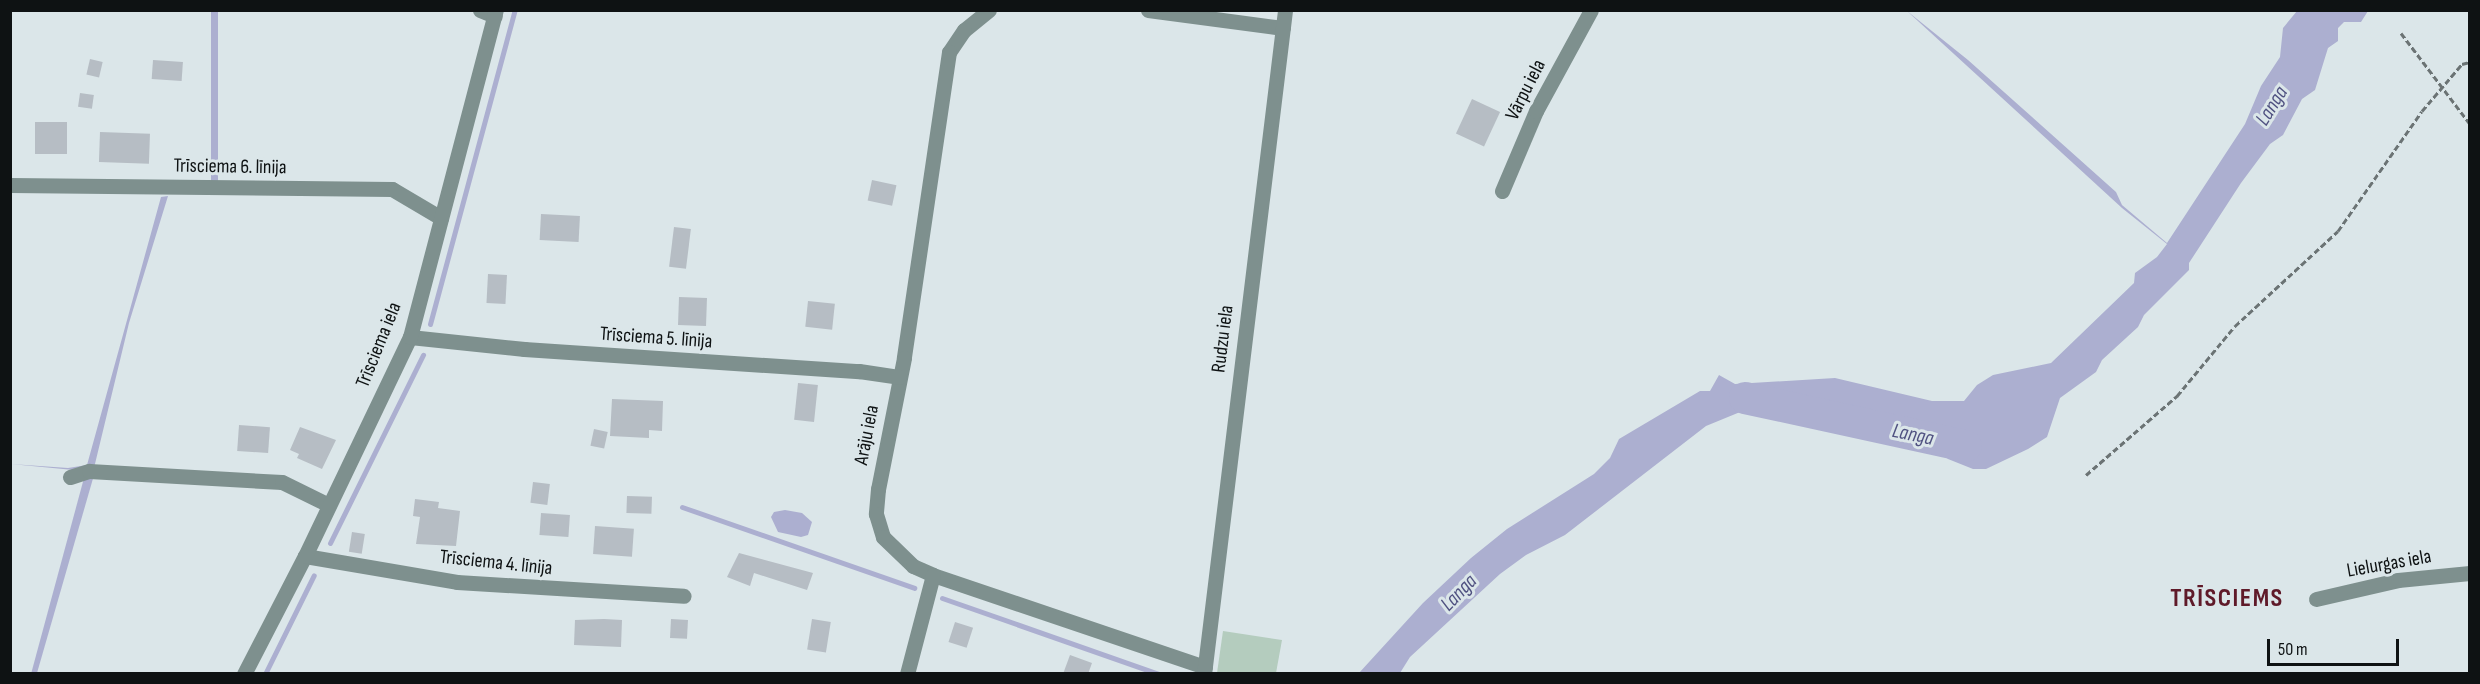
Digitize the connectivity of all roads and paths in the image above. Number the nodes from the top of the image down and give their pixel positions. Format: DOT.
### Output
graph roads {
  1 [pos="480,10"];
  2 [pos="989,10"];
  3 [pos="1148,10"];
  4 [pos="1285,10"];
  5 [pos="1592,10"];
  6 [pos="496,13"];
  7 [pos="1283,28"];
  8 [pos="2401,33"];
  9 [pos="2469,62"];
  10 [pos="2442,88"];
  11 [pos="2469,124"];
  12 [pos="10,185"];
  13 [pos="1502,191"];
  14 [pos="441,218"];
  15 [pos="410,337"];
  16 [pos="899,377"];
  17 [pos="2086,474"];
  18 [pos="70,477"];
  19 [pos="329,506"];
  20 [pos="305,556"];
  21 [pos="2469,573"];
  22 [pos="933,575"];
  23 [pos="684,596"];
  24 [pos="2316,599"];
  25 [pos="1204,670"];
  26 [pos="244,674"];
  27 [pos="907,674"];
  1 -- 6 [label="street"];
  2 -- 16 [label="street, Arāju iela"];
  3 -- 7 [label="street"];
  4 -- 7 [label="street, Rudzu iela"];
  5 -- 13 [label="street, Vārpu iela"];
  6 -- 14 [label="street, Trīsciema iela"];
  7 -- 25 [label="street, Rudzu iela"];
  8 -- 10 [label="path"];
  9 -- 10 [label="path"];
  10 -- 11 [label="path"];
  10 -- 17 [label="path"];
  12 -- 14 [label="street, Trīsciema 6. līnija"];
  14 -- 15 [label="street, Trīsciema iela"];
  15 -- 16 [label="street, Trīsciema 5. līnija"];
  15 -- 19 [label="street, Trīsciema iela"];
  16 -- 22 [label="street, Arāju iela"];
  18 -- 19 [label="street"];
  19 -- 20 [label="street, Trīsciema iela"];
  20 -- 23 [label="street, Trīsciema 4. līnija"];
  20 -- 26 [label="street, Trīsciema iela"];
  21 -- 24 [label="street, Lielurgas iela"];
  22 -- 25 [label="street, Arāju iela"];
  22 -- 27 [label="street"];
}
